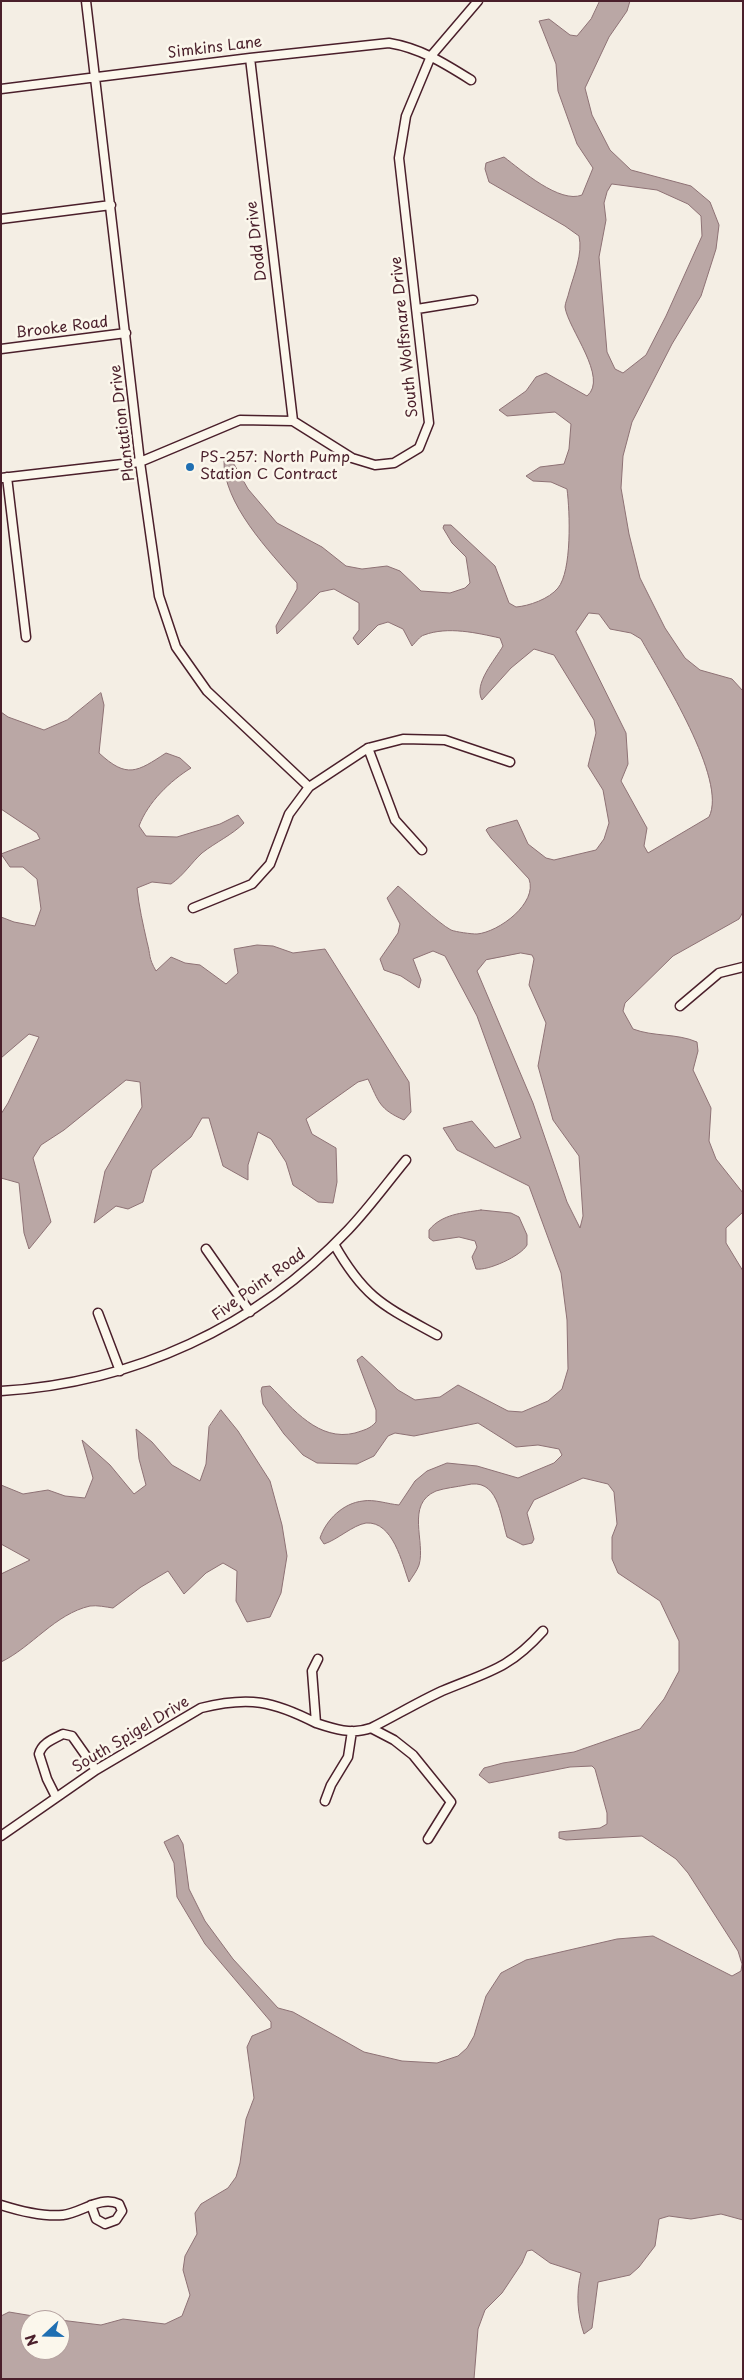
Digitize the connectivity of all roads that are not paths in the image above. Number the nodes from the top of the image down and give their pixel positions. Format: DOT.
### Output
graph roads {
  1 [pos="86,1"];
  2 [pos="478,1"];
  3 [pos="431,56"];
  4 [pos="250,58"];
  5 [pos="96,77"];
  6 [pos="471,80"];
  7 [pos="1,89"];
  8 [pos="111,205"];
  9 [pos="1,219"];
  10 [pos="473,300"];
  11 [pos="417,309"];
  12 [pos="126,334"];
  13 [pos="1,349"];
  14 [pos="293,421"];
  15 [pos="140,462"];
  16 [pos="4,477"];
  17 [pos="26,637"];
  18 [pos="368,748"];
  19 [pos="510,762"];
  20 [pos="309,787"];
  21 [pos="422,850"];
  22 [pos="193,908"];
  23 [pos="743,967"];
  24 [pos="680,1006"];
  25 [pos="406,1160"];
  26 [pos="334,1244"];
  27 [pos="206,1249"];
  28 [pos="250,1312"];
  29 [pos="98,1313"];
  30 [pos="437,1336"];
  31 [pos="120,1371"];
  32 [pos="1,1390"];
  33 [pos="543,1631"];
  34 [pos="318,1659"];
  35 [pos="316,1723"];
  36 [pos="371,1728"];
  37 [pos="352,1731"];
  38 [pos="96,1770"];
  39 [pos="56,1797"];
  40 [pos="325,1801"];
  41 [pos="1,1836"];
  42 [pos="428,1840"];
  43 [pos="1,2205"];
  44 [pos="91,2205"];
  1 -- 5 [label="street, Plantation Drive"];
  2 -- 3 [label="street, South Wolfsnare Drive"];
  3 -- 4 [label="street, Simkins Lane"];
  3 -- 6 [label="street, Simkins Lane"];
  3 -- 11 [label="street, South Wolfsnare Drive"];
  4 -- 5 [label="street, Simkins Lane"];
  4 -- 14 [label="street, Dodd Drive"];
  5 -- 7 [label="street, Simkins Lane"];
  5 -- 8 [label="street, Plantation Drive"];
  8 -- 9 [label="street"];
  8 -- 12 [label="street, Plantation Drive"];
  10 -- 11 [label="street"];
  11 -- 14 [label="street, South Wolfsnare Drive"];
  12 -- 13 [label="street, Brooke Road"];
  12 -- 15 [label="street, Plantation Drive"];
  14 -- 15 [label="street"];
  15 -- 16 [label="street"];
  15 -- 20 [label="street, Plantation Drive"];
  16 -- 17 [label="street"];
  18 -- 19 [label="street"];
  18 -- 20 [label="street"];
  18 -- 21 [label="street"];
  20 -- 22 [label="street"];
  23 -- 24 [label="street"];
  25 -- 26 [label="street, Five Point Road"];
  26 -- 28 [label="street, Five Point Road"];
  26 -- 30 [label="street"];
  27 -- 28 [label="street"];
  28 -- 31 [label="street, Five Point Road"];
  29 -- 31 [label="street"];
  31 -- 32 [label="street, Five Point Road"];
  33 -- 36 [label="street, South Spigel Drive"];
  34 -- 35 [label="street"];
  35 -- 37 [label="street, South Spigel Drive"];
  35 -- 38 [label="street, South Spigel Drive"];
  36 -- 37 [label="street, South Spigel Drive"];
  36 -- 42 [label="street"];
  37 -- 40 [label="street"];
  38 -- 39 [label="street, South Spigel Drive"];
  38 -- 39 [label="street"];
  39 -- 41 [label="street, South Spigel Drive"];
  43 -- 44 [label="street"];
}
